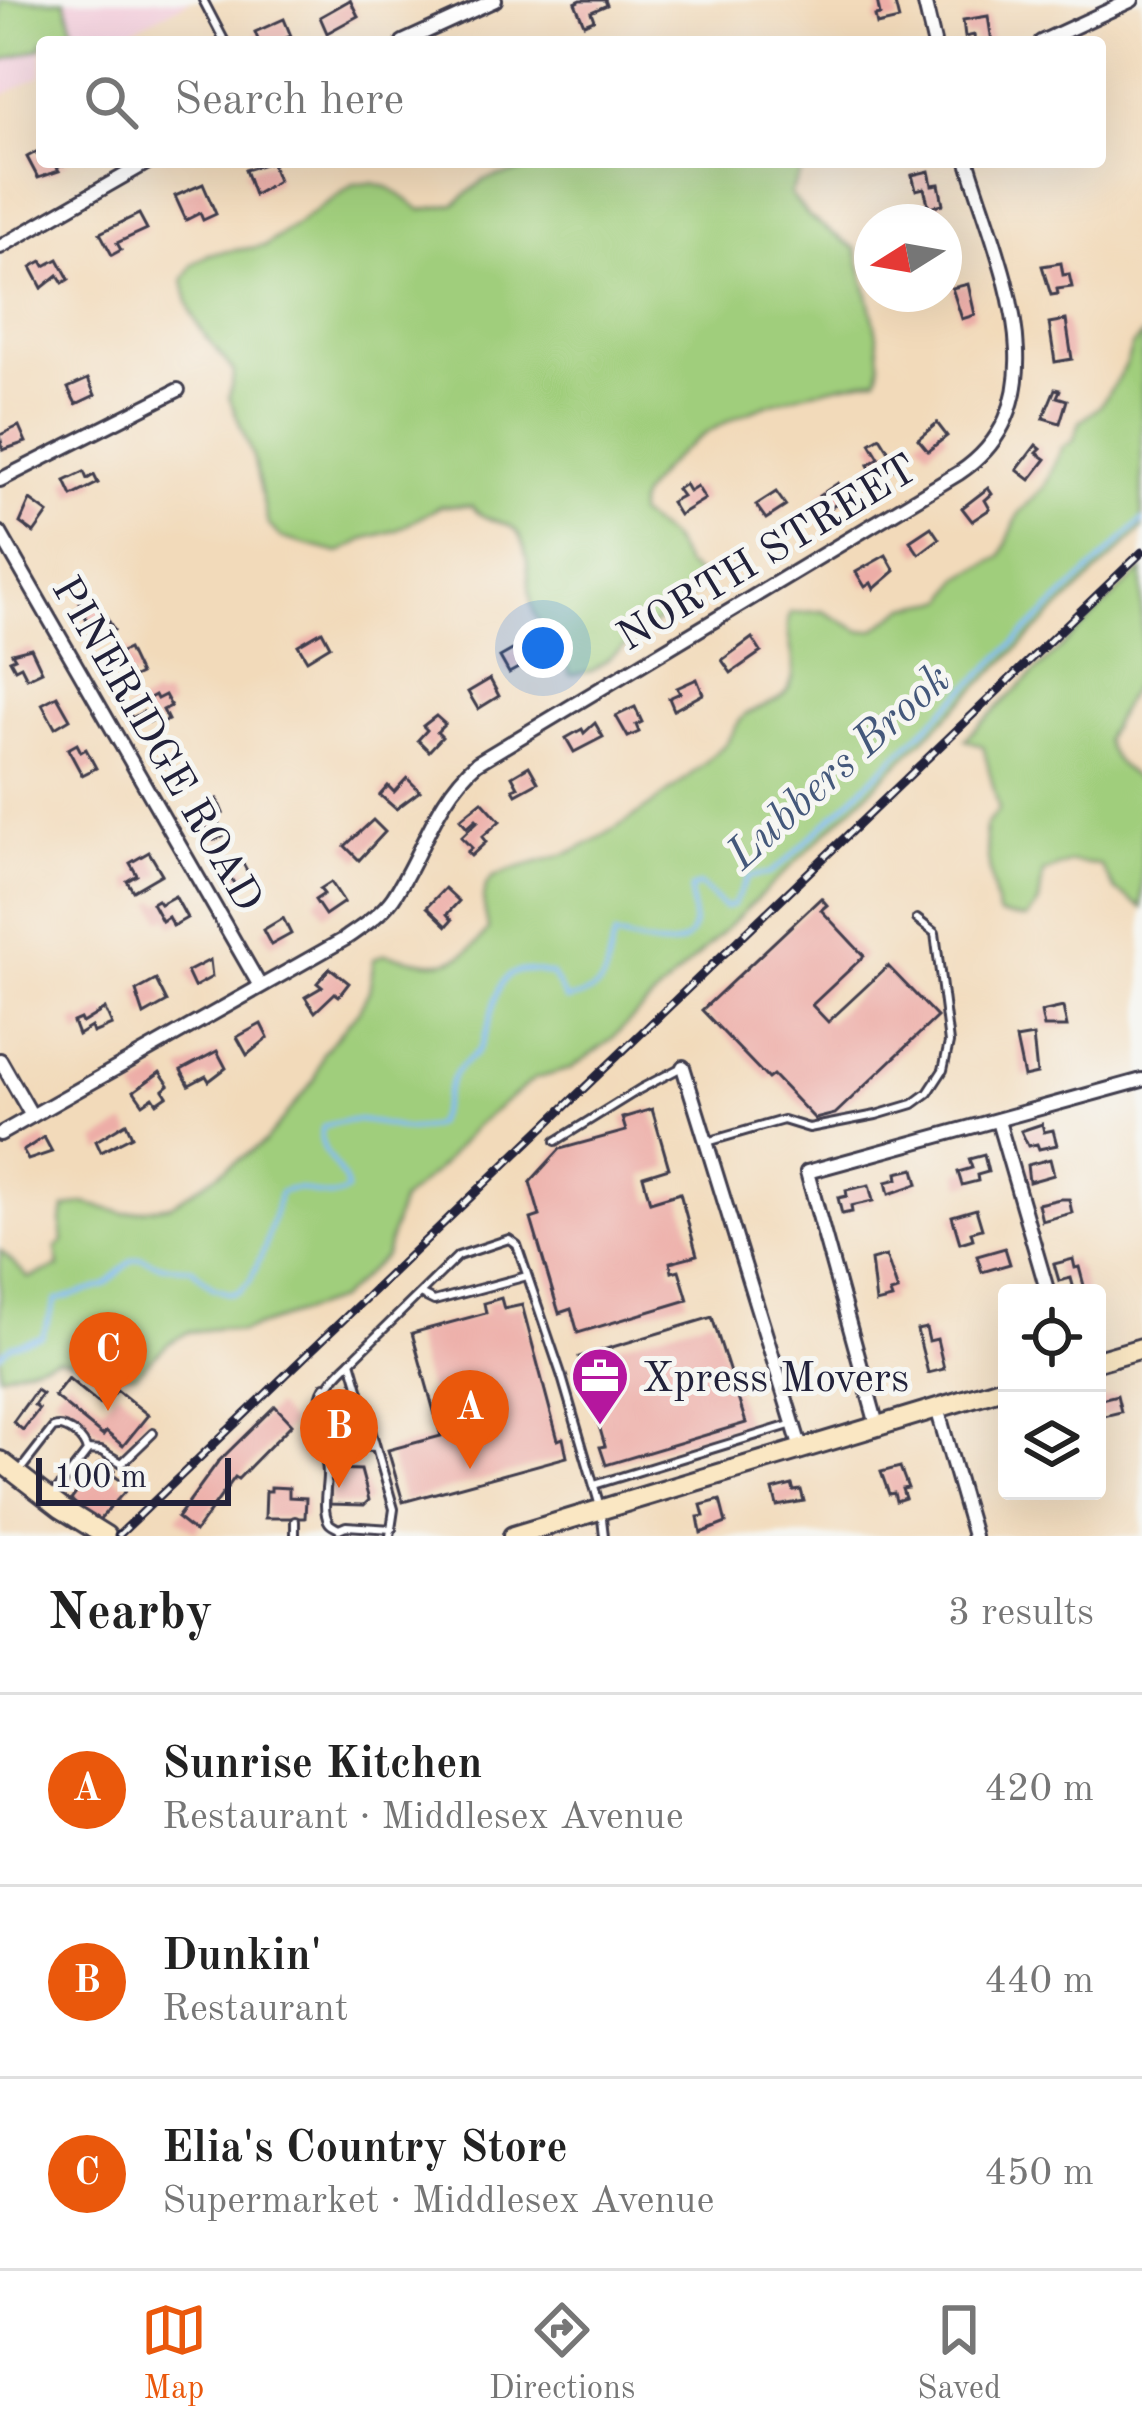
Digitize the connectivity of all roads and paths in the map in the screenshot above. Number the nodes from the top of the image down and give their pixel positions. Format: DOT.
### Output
graph roads {
  1 [pos="203,0"];
  2 [pos="496,0"];
  3 [pos="924,0"];
  4 [pos="1132,0"];
  5 [pos="222,36"];
  6 [pos="416,36"];
  7 [pos="933,36"];
  8 [pos="1054,36"];
  9 [pos="138,168"];
  10 [pos="970,168"];
  11 [pos="0,247"];
  12 [pos="178,390"];
  13 [pos="0,480"];
  14 [pos="0,533"];
  15 [pos="917,919"];
  16 [pos="260,986"];
  17 [pos="0,1060"];
  18 [pos="683,1067"];
  19 [pos="1142,1080"];
  20 [pos="32,1116"];
  21 [pos="998,1120"];
  22 [pos="0,1134"];
  23 [pos="556,1141"];
  24 [pos="706,1142"];
  25 [pos="527,1276"];
  26 [pos="1045,1284"];
  27 [pos="420,1294"];
  28 [pos="1142,1348"];
  29 [pos="1106,1358"];
  30 [pos="351,1361"];
  31 [pos="325,1386"];
  32 [pos="998,1390"];
  33 [pos="937,1408"];
  34 [pos="793,1424"];
  35 [pos="878,1426"];
  36 [pos="153,1433"];
  37 [pos="376,1447"];
  38 [pos="801,1449"];
  39 [pos="87,1450"];
  40 [pos="0,1461"];
  41 [pos="17,1474"];
  42 [pos="594,1485"];
  43 [pos="50,1500"];
  44 [pos="601,1510"];
  45 [pos="295,1521"];
  46 [pos="338,1533"];
  47 [pos="391,1533"];
  48 [pos="106,1536"];
  49 [pos="295,1536"];
  50 [pos="513,1536"];
  51 [pos="604,1536"];
  52 [pos="974,1536"];
  1 -- 5 [label="lane"];
  2 -- 6 [label="street"];
  3 -- 7 [label="street"];
  4 -- 8 [label="street"];
  9 -- 11 [label="street"];
  10 -- 16 [label="street, NORTH STREET"];
  12 -- 13 [label="street"];
  14 -- 16 [label="street, PINERIDGE ROAD"];
  15 -- 24 [label="lane"];
  16 -- 20 [label="street, NORTH STREET"];
  17 -- 20 [label="street"];
  18 -- 23 [label="lane"];
  18 -- 24 [label="street"];
  19 -- 21 [label="street"];
  20 -- 22 [label="street, NORTH STREET"];
  21 -- 26 [label="street"];
  21 -- 35 [label="street"];
  24 -- 34 [label="street"];
  25 -- 27 [label="lane"];
  25 -- 27 [label="lane"];
  25 -- 42 [label="lane"];
  27 -- 30 [label="lane"];
  28 -- 29 [label="main road"];
  30 -- 31 [label="lane"];
  30 -- 37 [label="lane"];
  31 -- 37 [label="lane"];
  31 -- 46 [label="lane"];
  32 -- 33 [label="main road"];
  33 -- 35 [label="main road"];
  33 -- 52 [label="street"];
  34 -- 38 [label="street"];
  34 -- 42 [label="lane"];
  35 -- 38 [label="main road"];
  36 -- 39 [label="lane"];
  37 -- 47 [label="lane"];
  38 -- 44 [label="main road"];
  39 -- 41 [label="lane"];
  39 -- 43 [label="lane"];
  40 -- 41 [label="main road"];
  41 -- 43 [label="main road"];
  42 -- 44 [label="lane"];
  43 -- 48 [label="main road"];
  44 -- 50 [label="main road"];
  44 -- 51 [label="lane"];
  45 -- 49 [label="lane"];
  46 -- 47 [label="lane"];
}
